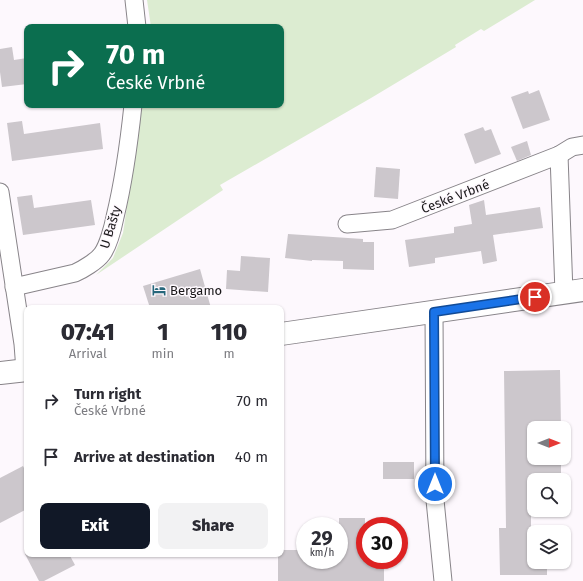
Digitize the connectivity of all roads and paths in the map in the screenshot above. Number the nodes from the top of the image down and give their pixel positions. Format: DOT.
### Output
graph roads {
  1 [pos="134,0"];
  2 [pos="137,24"];
  3 [pos="133,108"];
  4 [pos="583,145"];
  5 [pos="559,155"];
  6 [pos="0,192"];
  7 [pos="348,224"];
  8 [pos="14,287"];
  9 [pos="573,292"];
  10 [pos="434,312"];
  11 [pos="284,334"];
  12 [pos="24,353"];
  13 [pos="24,370"];
  14 [pos="0,373"];
  15 [pos="443,581"];
  1 -- 2 [label="street"];
  3 -- 8 [label="street, U Bašty"];
  4 -- 5 [label="street, České Vrbné"];
  5 -- 7 [label="street, České Vrbné"];
  5 -- 9 [label="street"];
  6 -- 8 [label="street"];
  8 -- 12 [label="street"];
  9 -- 10 [label="street"];
  10 -- 11 [label="street"];
  10 -- 15 [label="street"];
  13 -- 14 [label="street"];
}
